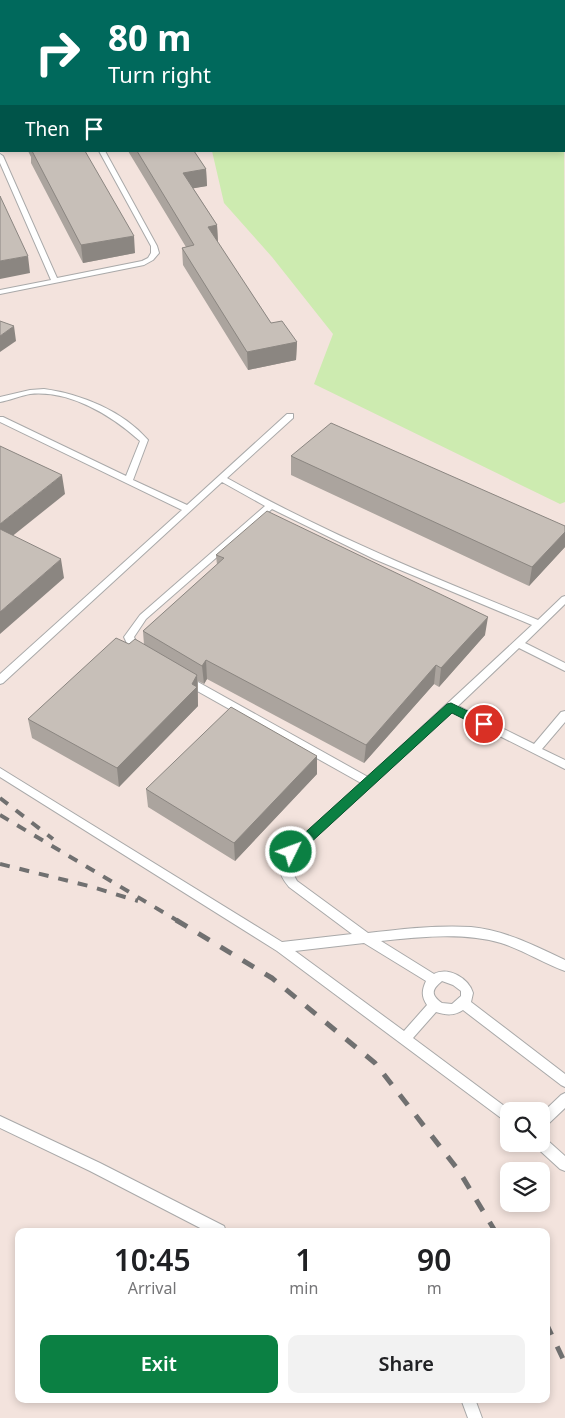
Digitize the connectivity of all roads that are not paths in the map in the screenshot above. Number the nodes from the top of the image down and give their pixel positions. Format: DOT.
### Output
graph roads {
  1 [pos="103,152"];
  2 [pos="0,156"];
  3 [pos="55,281"];
  4 [pos="0,292"];
  5 [pos="0,400"];
  6 [pos="290,416"];
  7 [pos="0,420"];
  8 [pos="221,478"];
  9 [pos="128,481"];
  10 [pos="269,506"];
  11 [pos="187,509"];
  12 [pos="565,599"];
  13 [pos="537,623"];
  14 [pos="517,643"];
  15 [pos="152,661"];
  16 [pos="565,666"];
  17 [pos="178,676"];
  18 [pos="0,680"];
  19 [pos="451,707"];
  20 [pos="565,715"];
  21 [pos="535,750"];
  22 [pos="565,765"];
  23 [pos="0,772"];
  24 [pos="368,782"];
  25 [pos="366,938"];
  26 [pos="281,947"];
  27 [pos="565,966"];
  28 [pos="433,980"];
  29 [pos="464,1004"];
  30 [pos="434,1005"];
  31 [pos="404,1039"];
  32 [pos="565,1081"];
  33 [pos="565,1099"];
  34 [pos="500,1110"];
  35 [pos="550,1115"];
  36 [pos="0,1122"];
  37 [pos="550,1152"];
  38 [pos="565,1166"];
  39 [pos="213,1228"];
  40 [pos="469,1403"];
  41 [pos="475,1418"];
  1 -- 3 [label="lane"];
  2 -- 3 [label="lane"];
  3 -- 4 [label="lane"];
  5 -- 9 [label="lane"];
  6 -- 8 [label="lane"];
  7 -- 9 [label="lane"];
  8 -- 10 [label="lane"];
  8 -- 11 [label="lane"];
  9 -- 11 [label="lane"];
  10 -- 13 [label="lane"];
  10 -- 15 [label="lane"];
  11 -- 18 [label="lane"];
  12 -- 13 [label="lane"];
  13 -- 14 [label="lane"];
  14 -- 16 [label="lane"];
  14 -- 19 [label="lane"];
  17 -- 24 [label="lane"];
  19 -- 21 [label="lane"];
  19 -- 24 [label="lane"];
  20 -- 21 [label="lane"];
  21 -- 22 [label="lane"];
  23 -- 26 [label="lane"];
  24 -- 25 [label="lane"];
  25 -- 26 [label="lane"];
  25 -- 27 [label="lane"];
  25 -- 28 [label="lane"];
  26 -- 31 [label="lane"];
  28 -- 29 [label="lane"];
  28 -- 30 [label="lane"];
  29 -- 30 [label="lane"];
  29 -- 32 [label="lane"];
  30 -- 31 [label="lane"];
  31 -- 34 [label="lane"];
  33 -- 35 [label="lane"];
  36 -- 39 [label="lane"];
  37 -- 38 [label="lane"];
  40 -- 41 [label="lane"];
}
